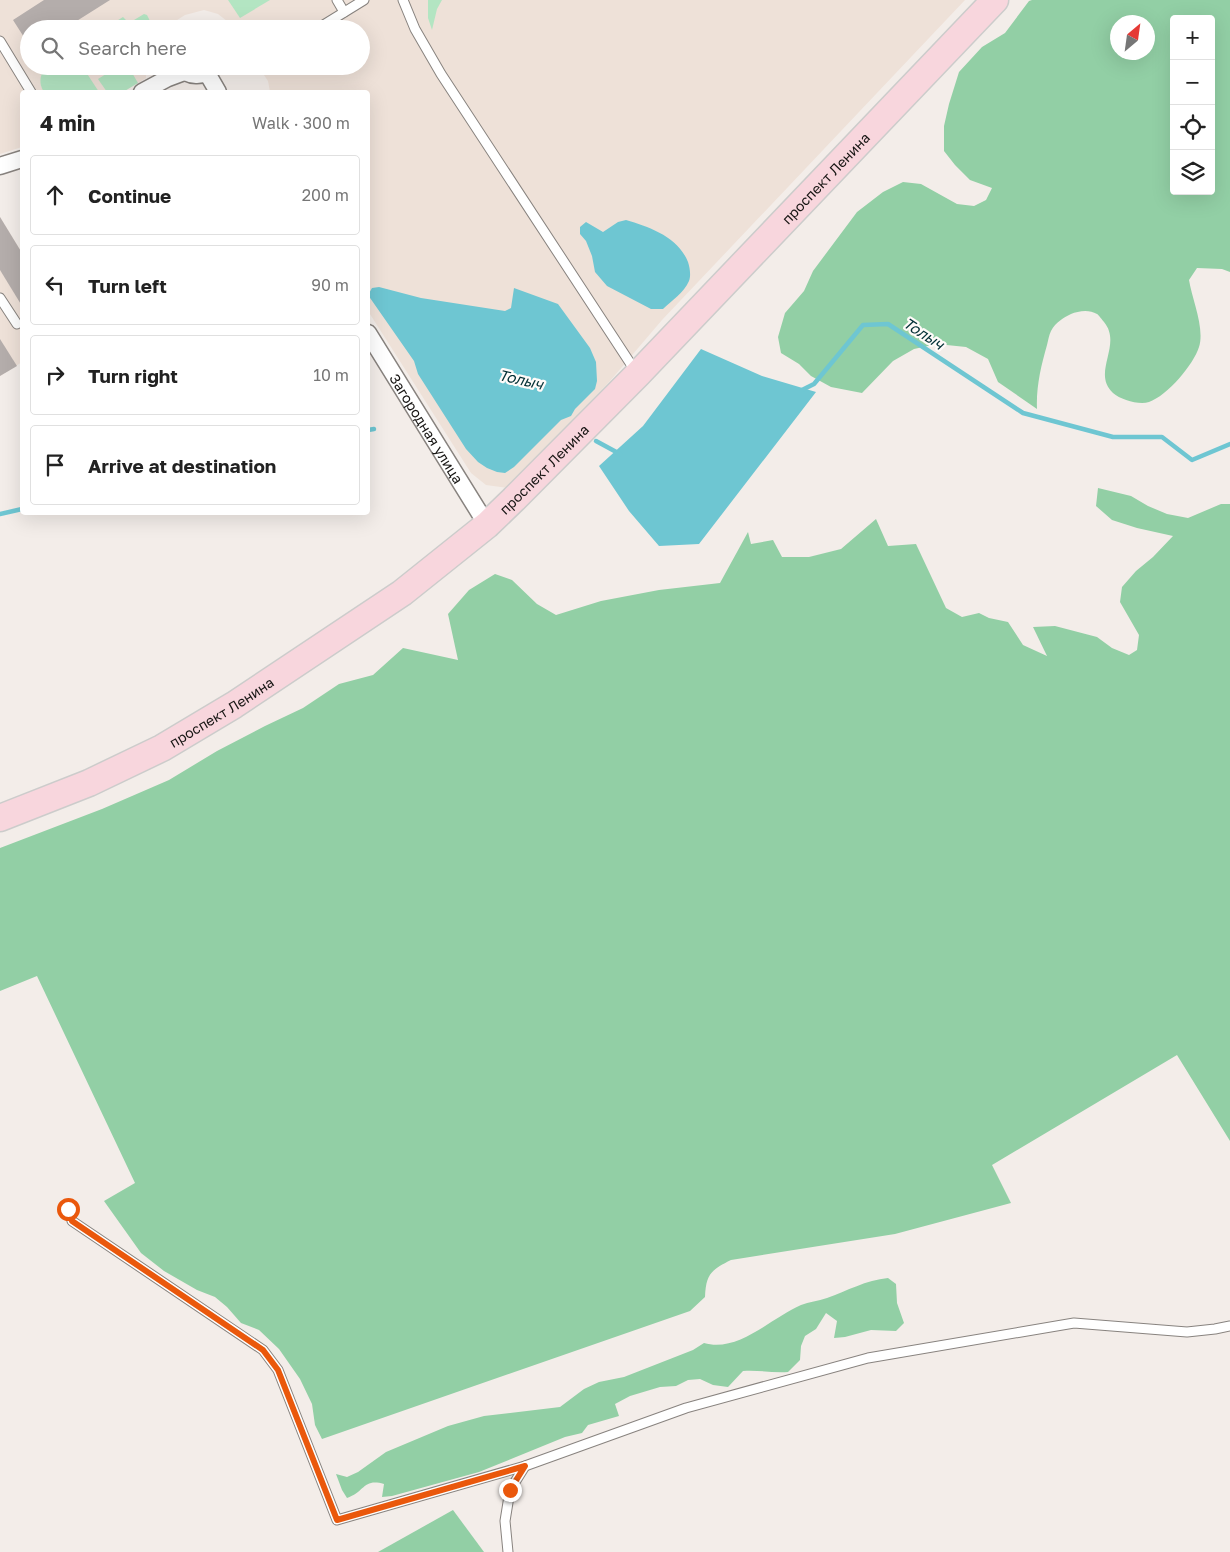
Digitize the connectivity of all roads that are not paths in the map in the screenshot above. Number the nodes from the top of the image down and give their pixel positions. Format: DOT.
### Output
graph roads {
  1 [pos="337,0"];
  2 [pos="364,0"];
  3 [pos="403,0"];
  4 [pos="995,0"];
  5 [pos="344,12"];
  6 [pos="331,20"];
  7 [pos="0,41"];
  8 [pos="20,74"];
  9 [pos="21,75"];
  10 [pos="172,75"];
  11 [pos="213,75"];
  12 [pos="30,90"];
  13 [pos="146,90"];
  14 [pos="217,90"];
  15 [pos="20,160"];
  16 [pos="0,166"];
  17 [pos="0,298"];
  18 [pos="18,324"];
  19 [pos="370,336"];
  20 [pos="638,374"];
  21 [pos="487,525"];
  22 [pos="0,818"];
  23 [pos="68,1209"];
  24 [pos="1230,1326"];
  25 [pos="525,1466"];
  26 [pos="508,1552"];
  1 -- 5 [label="lane"];
  2 -- 5 [label="lane"];
  3 -- 20 [label="lane"];
  4 -- 20 [label="main road, проспект Ленина"];
  5 -- 6 [label="lane"];
  7 -- 8 [label="lane"];
  9 -- 12 [label="lane"];
  10 -- 13 [label="street"];
  11 -- 14 [label="street"];
  15 -- 16 [label="street"];
  17 -- 18 [label="lane"];
  19 -- 21 [label="street, Загородная улица"];
  20 -- 21 [label="main road, проспект Ленина"];
  21 -- 22 [label="main road, проспект Ленина"];
  23 -- 25 [label="lane"];
  24 -- 25 [label="lane"];
  25 -- 26 [label="lane"];
}
